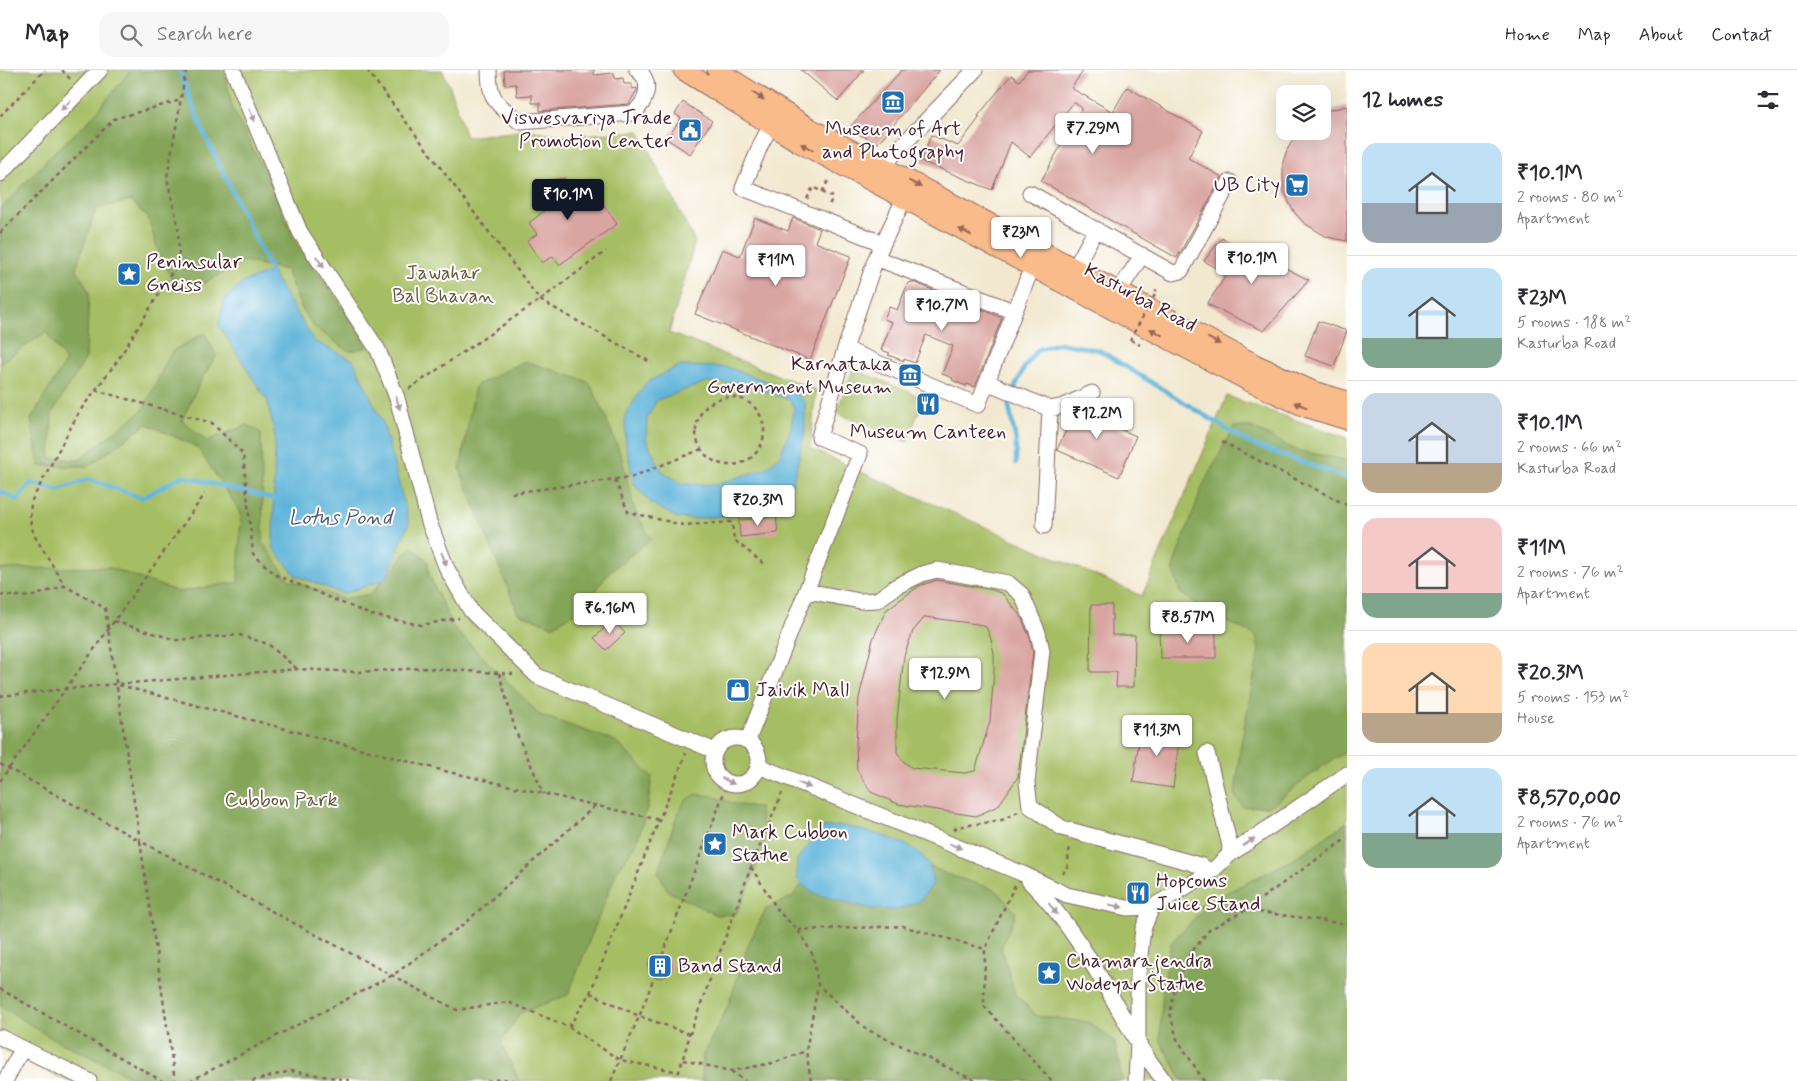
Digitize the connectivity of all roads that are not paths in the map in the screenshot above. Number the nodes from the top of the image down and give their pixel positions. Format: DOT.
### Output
graph roads {
  1 [pos="100,70"];
  2 [pos="234,70"];
  3 [pos="489,70"];
  4 [pos="637,70"];
  5 [pos="683,70"];
  6 [pos="717,70"];
  7 [pos="975,70"];
  8 [pos="770,126"];
  9 [pos="884,168"];
  10 [pos="0,174"];
  11 [pos="1230,182"];
  12 [pos="1030,193"];
  13 [pos="904,199"];
  14 [pos="1096,229"];
  15 [pos="879,252"];
  16 [pos="1142,255"];
  17 [pos="1032,267"];
  18 [pos="1075,268"];
  19 [pos="1119,291"];
  20 [pos="1013,311"];
  21 [pos="845,349"];
  22 [pos="987,382"];
  23 [pos="1092,393"];
  24 [pos="1347,401"];
  25 [pos="1050,409"];
  26 [pos="1347,420"];
  27 [pos="1044,526"];
  28 [pos="807,592"];
  29 [pos="748,740"];
  30 [pos="715,751"];
  31 [pos="1207,754"];
  32 [pos="759,766"];
  33 [pos="1347,774"];
  34 [pos="1229,855"];
  35 [pos="1210,872"];
  36 [pos="1021,873"];
  37 [pos="1152,907"];
  38 [pos="0,1037"];
  39 [pos="1138,1044"];
  40 [pos="22,1049"];
  41 [pos="5,1081"];
  42 [pos="89,1081"];
  43 [pos="1136,1081"];
  44 [pos="1164,1081"];
  1 -- 10 [label="street, one-way"];
  2 -- 30 [label="street, one-way"];
  3 -- 4 [label="street"];
  5 -- 8 [label="main road, Kasturba Road"];
  6 -- 9 [label="main road, Kasturba Road, one-way"];
  7 -- 9 [label="street"];
  13 -- 8 [label="main road, Kasturba Road, one-way"];
  8 -- 15 [label="street"];
  9 -- 18 [label="main road, Kasturba Road, one-way"];
  11 -- 16 [label="street"];
  12 -- 14 [label="street"];
  13 -- 15 [label="street"];
  17 -- 13 [label="main road, Kasturba Road, one-way"];
  14 -- 16 [label="street"];
  14 -- 18 [label="street"];
  15 -- 20 [label="street"];
  15 -- 21 [label="street"];
  16 -- 19 [label="street"];
  17 -- 20 [label="street"];
  26 -- 17 [label="main road, Kasturba Road, one-way"];
  18 -- 19 [label="main road, Kasturba Road"];
  19 -- 24 [label="main road, Kasturba Road, one-way"];
  20 -- 22 [label="street"];
  21 -- 22 [label="street"];
  21 -- 28 [label="street"];
  22 -- 25 [label="street"];
  23 -- 25 [label="street"];
  25 -- 27 [label="street"];
  28 -- 29 [label="street"];
  28 -- 35 [label="street"];
  29 -- 30 [label="street"];
  29 -- 32 [label="street"];
  30 -- 32 [label="street, one-way"];
  31 -- 34 [label="street"];
  32 -- 36 [label="street, one-way"];
  34 -- 33 [label="street, one-way"];
  34 -- 35 [label="street"];
  35 -- 37 [label="street"];
  36 -- 37 [label="street, one-way"];
  36 -- 39 [label="street, one-way"];
  37 -- 39 [label="street"];
  38 -- 40 [label="street"];
  39 -- 43 [label="street"];
  39 -- 44 [label="street"];
  40 -- 41 [label="street"];
  40 -- 42 [label="street"];
}
